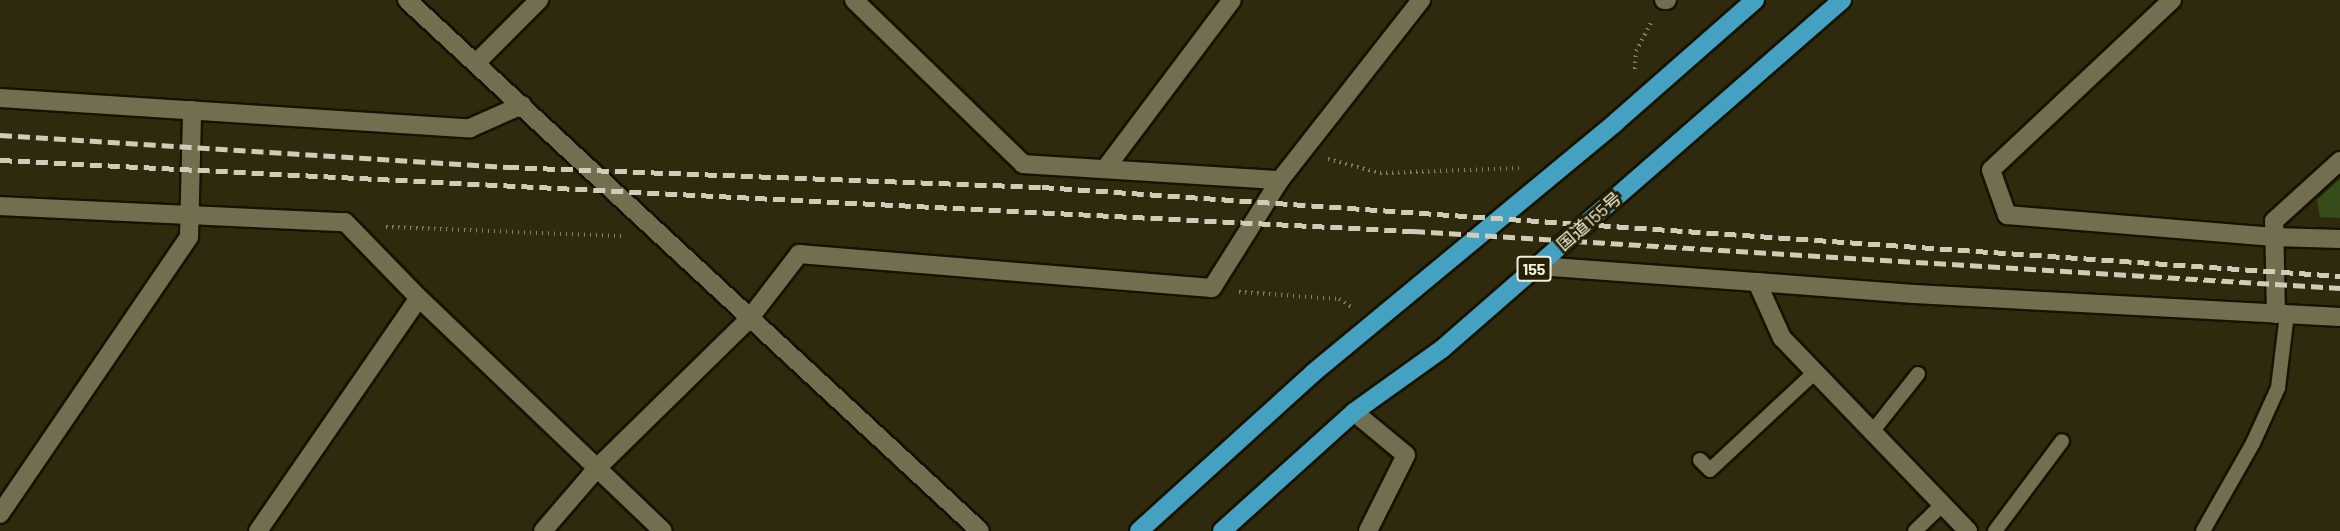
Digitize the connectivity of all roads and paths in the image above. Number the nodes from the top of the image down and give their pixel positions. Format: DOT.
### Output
graph roads {
  1 [pos="407,0"];
  2 [pos="539,0"];
  3 [pos="854,0"];
  4 [pos="1232,0"];
  5 [pos="1421,0"];
  6 [pos="1755,0"];
  7 [pos="1842,0"];
  8 [pos="2172,0"];
  9 [pos="1663,3"];
  10 [pos="477,62"];
  11 [pos="1635,70"];
  12 [pos="0,98"];
  13 [pos="522,105"];
  14 [pos="192,110"];
  15 [pos="1310,142"];
  16 [pos="2340,161"];
  17 [pos="1519,168"];
  18 [pos="1105,169"];
  19 [pos="1280,180"];
  20 [pos="0,206"];
  21 [pos="189,215"];
  22 [pos="350,226"];
  23 [pos="662,237"];
  24 [pos="2274,237"];
  25 [pos="2340,239"];
  26 [pos="1537,266"];
  27 [pos="1756,282"];
  28 [pos="1212,288"];
  29 [pos="419,298"];
  30 [pos="1354,309"];
  31 [pos="2282,314"];
  32 [pos="2340,317"];
  33 [pos="749,319"];
  34 [pos="1815,372"];
  35 [pos="1918,374"];
  36 [pos="1354,412"];
  37 [pos="1872,432"];
  38 [pos="2062,441"];
  39 [pos="1700,460"];
  40 [pos="598,467"];
  41 [pos="1942,505"];
  42 [pos="0,514"];
  43 [pos="258,531"];
  44 [pos="543,531"];
  45 [pos="663,531"];
  46 [pos="980,531"];
  47 [pos="1139,531"];
  48 [pos="1222,531"];
  49 [pos="1368,531"];
  50 [pos="1915,531"];
  51 [pos="1968,531"];
  52 [pos="1995,531"];
  53 [pos="2203,531"];
  1 -- 10 [label="street"];
  2 -- 10 [label="street"];
  3 -- 18 [label="street"];
  4 -- 18 [label="street"];
  5 -- 15 [label="street"];
  6 -- 47 [label="highway"];
  7 -- 26 [label="highway, 国道155号 / 155"];
  8 -- 24 [label="street"];
  9 -- 11 [label="path"];
  10 -- 13 [label="street"];
  12 -- 14 [label="street"];
  13 -- 14 [label="street"];
  13 -- 23 [label="street"];
  14 -- 21 [label="street"];
  15 -- 17 [label="path"];
  15 -- 19 [label="street"];
  16 -- 24 [label="street"];
  18 -- 19 [label="street"];
  19 -- 28 [label="street"];
  20 -- 21 [label="street"];
  21 -- 22 [label="street"];
  21 -- 42 [label="street"];
  22 -- 23 [label="path"];
  22 -- 29 [label="street"];
  23 -- 33 [label="street"];
  24 -- 25 [label="street"];
  24 -- 31 [label="street"];
  26 -- 27 [label="street"];
  26 -- 36 [label="highway, 国道155号 / 155"];
  27 -- 31 [label="street"];
  27 -- 34 [label="street"];
  28 -- 30 [label="path"];
  28 -- 33 [label="street"];
  29 -- 40 [label="street"];
  29 -- 43 [label="street"];
  31 -- 32 [label="street"];
  31 -- 53 [label="lane"];
  33 -- 40 [label="street"];
  33 -- 46 [label="street"];
  34 -- 37 [label="street"];
  34 -- 39 [label="lane"];
  35 -- 37 [label="lane"];
  36 -- 48 [label="highway, 国道155号 / 155"];
  36 -- 49 [label="street"];
  37 -- 41 [label="street"];
  38 -- 52 [label="lane"];
  40 -- 44 [label="street"];
  40 -- 45 [label="street"];
  41 -- 50 [label="lane"];
  41 -- 51 [label="street"];
}
